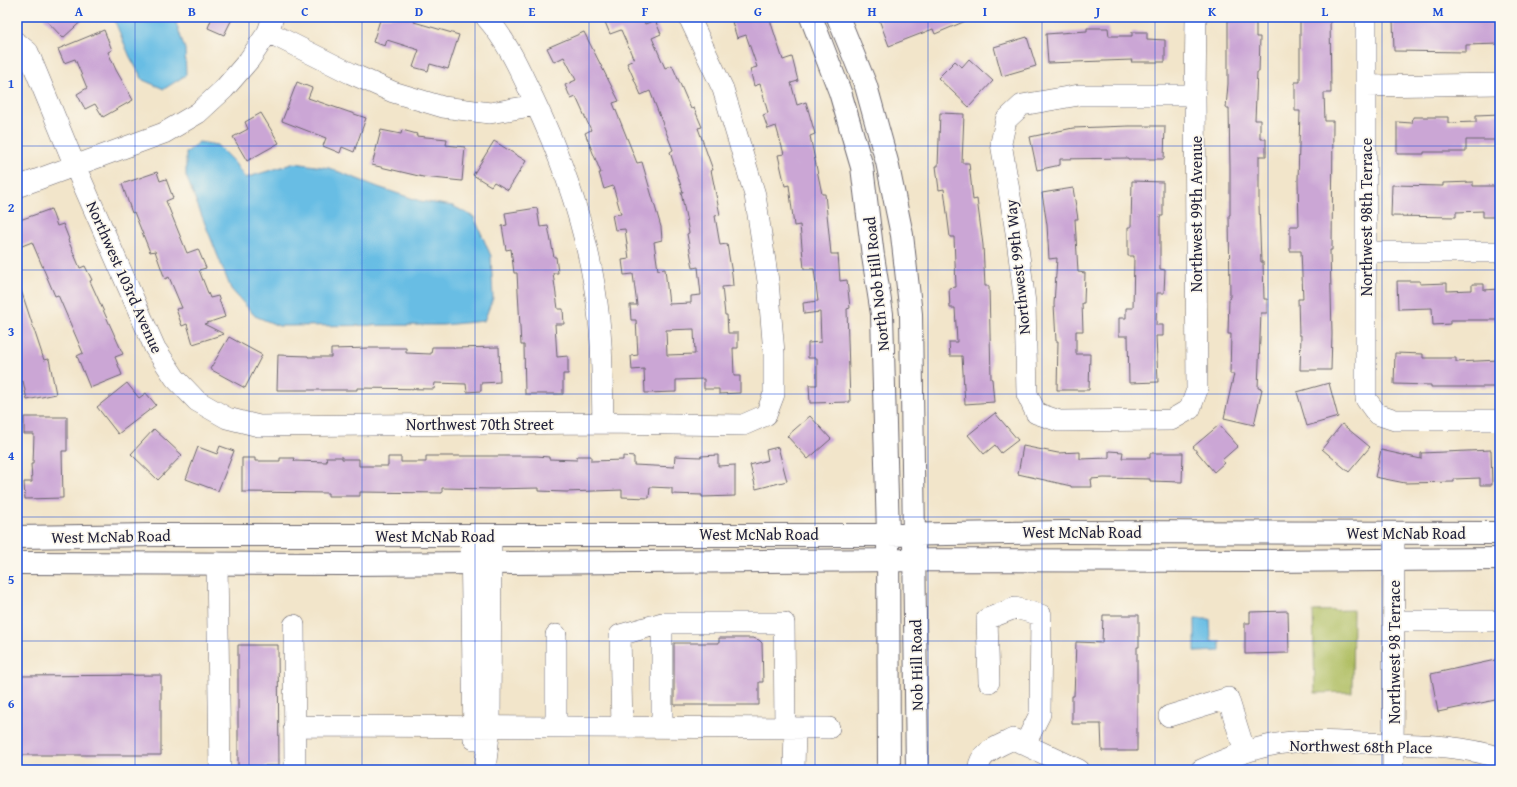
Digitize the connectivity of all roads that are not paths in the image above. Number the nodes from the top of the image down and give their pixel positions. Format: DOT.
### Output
graph roads {
  1 [pos="486,17"];
  2 [pos="689,17"];
  3 [pos="811,17"];
  4 [pos="838,17"];
  5 [pos="1196,17"];
  6 [pos="1366,17"];
  7 [pos="271,24"];
  8 [pos="17,43"];
  9 [pos="1500,84"];
  10 [pos="1366,86"];
  11 [pos="1195,95"];
  12 [pos="536,105"];
  13 [pos="75,166"];
  14 [pos="17,188"];
  15 [pos="1366,252"];
  16 [pos="1500,252"];
  17 [pos="197,401"];
  18 [pos="1036,413"];
  19 [pos="1500,420"];
  20 [pos="603,423"];
  21 [pos="1500,532"];
  22 [pos="1394,533"];
  23 [pos="914,534"];
  24 [pos="888,535"];
  25 [pos="481,536"];
  26 [pos="17,537"];
  27 [pos="888,560"];
  28 [pos="915,560"];
  29 [pos="1395,560"];
  30 [pos="1500,560"];
  31 [pos="17,563"];
  32 [pos="217,563"];
  33 [pos="481,563"];
  34 [pos="1394,621"];
  35 [pos="1500,621"];
  36 [pos="657,624"];
  37 [pos="294,626"];
  38 [pos="556,635"];
  39 [pos="989,682"];
  40 [pos="1169,716"];
  41 [pos="294,726"];
  42 [pos="482,726"];
  43 [pos="556,727"];
  44 [pos="622,727"];
  45 [pos="657,727"];
  46 [pos="790,728"];
  47 [pos="829,728"];
  48 [pos="1019,742"];
  49 [pos="1394,744"];
  50 [pos="1245,752"];
  51 [pos="1500,758"];
  52 [pos="220,770"];
  53 [pos="295,770"];
  54 [pos="475,770"];
  55 [pos="485,770"];
  56 [pos="794,770"];
  57 [pos="889,770"];
  58 [pos="917,770"];
  59 [pos="979,770"];
  60 [pos="1078,770"];
  61 [pos="1201,770"];
  62 [pos="1393,770"];
  1 -- 12 [label="street"];
  2 -- 20 [label="street, Northwest 70th Street"];
  3 -- 24 [label="main road, North Nob Hill Road"];
  4 -- 23 [label="main road, North Nob Hill Road"];
  5 -- 11 [label="street, Northwest 99th Avenue"];
  6 -- 10 [label="street, Northwest 98th Terrace"];
  7 -- 12 [label="street"];
  7 -- 13 [label="street"];
  8 -- 13 [label="street, Northwest 103rd Avenue"];
  9 -- 10 [label="street"];
  10 -- 15 [label="street, Northwest 98th Terrace"];
  11 -- 18 [label="street, Northwest 99th Avenue"];
  11 -- 18 [label="street, Northwest 99th Way"];
  12 -- 20 [label="street"];
  13 -- 14 [label="street"];
  13 -- 17 [label="street, Northwest 103rd Avenue"];
  15 -- 16 [label="street"];
  15 -- 19 [label="street, Northwest 98th Terrace"];
  17 -- 20 [label="street, Northwest 70th Street"];
  21 -- 22 [label="main road, West McNab Road"];
  22 -- 23 [label="main road, West McNab Road"];
  22 -- 29 [label="street, Northwest 98 Terrace"];
  23 -- 24 [label="main road, West McNab Road"];
  23 -- 28 [label="main road, North Nob Hill Road"];
  24 -- 25 [label="main road, West McNab Road"];
  24 -- 27 [label="main road, North Nob Hill Road"];
  25 -- 26 [label="main road, West McNab Road"];
  25 -- 33 [label="street"];
  27 -- 28 [label="main road, West McNab Road"];
  27 -- 33 [label="main road, West McNab Road"];
  27 -- 57 [label="main road, Nob Hill Road"];
  28 -- 29 [label="main road, West McNab Road"];
  28 -- 58 [label="main road, Nob Hill Road"];
  29 -- 30 [label="main road, West McNab Road"];
  29 -- 34 [label="street, Northwest 98 Terrace"];
  31 -- 32 [label="main road, West McNab Road"];
  32 -- 33 [label="main road, West McNab Road"];
  32 -- 52 [label="street"];
  33 -- 42 [label="street"];
  34 -- 35 [label="street"];
  34 -- 49 [label="street, Northwest 98 Terrace"];
  36 -- 44 [label="street"];
  36 -- 45 [label="street"];
  36 -- 46 [label="street"];
  37 -- 41 [label="street"];
  38 -- 43 [label="street"];
  39 -- 48 [label="street"];
  40 -- 50 [label="street"];
  41 -- 42 [label="street"];
  41 -- 53 [label="street"];
  42 -- 43 [label="street"];
  42 -- 54 [label="street"];
  42 -- 55 [label="street"];
  43 -- 44 [label="street"];
  44 -- 45 [label="street"];
  45 -- 46 [label="street"];
  46 -- 47 [label="street"];
  46 -- 56 [label="street"];
  48 -- 59 [label="street"];
  48 -- 60 [label="street"];
  49 -- 50 [label="street, Northwest 68th Place"];
  49 -- 51 [label="street, Northwest 68th Place"];
  49 -- 62 [label="street, Northwest 98 Terrace"];
  50 -- 61 [label="street, Northwest 68th Place"];
}
